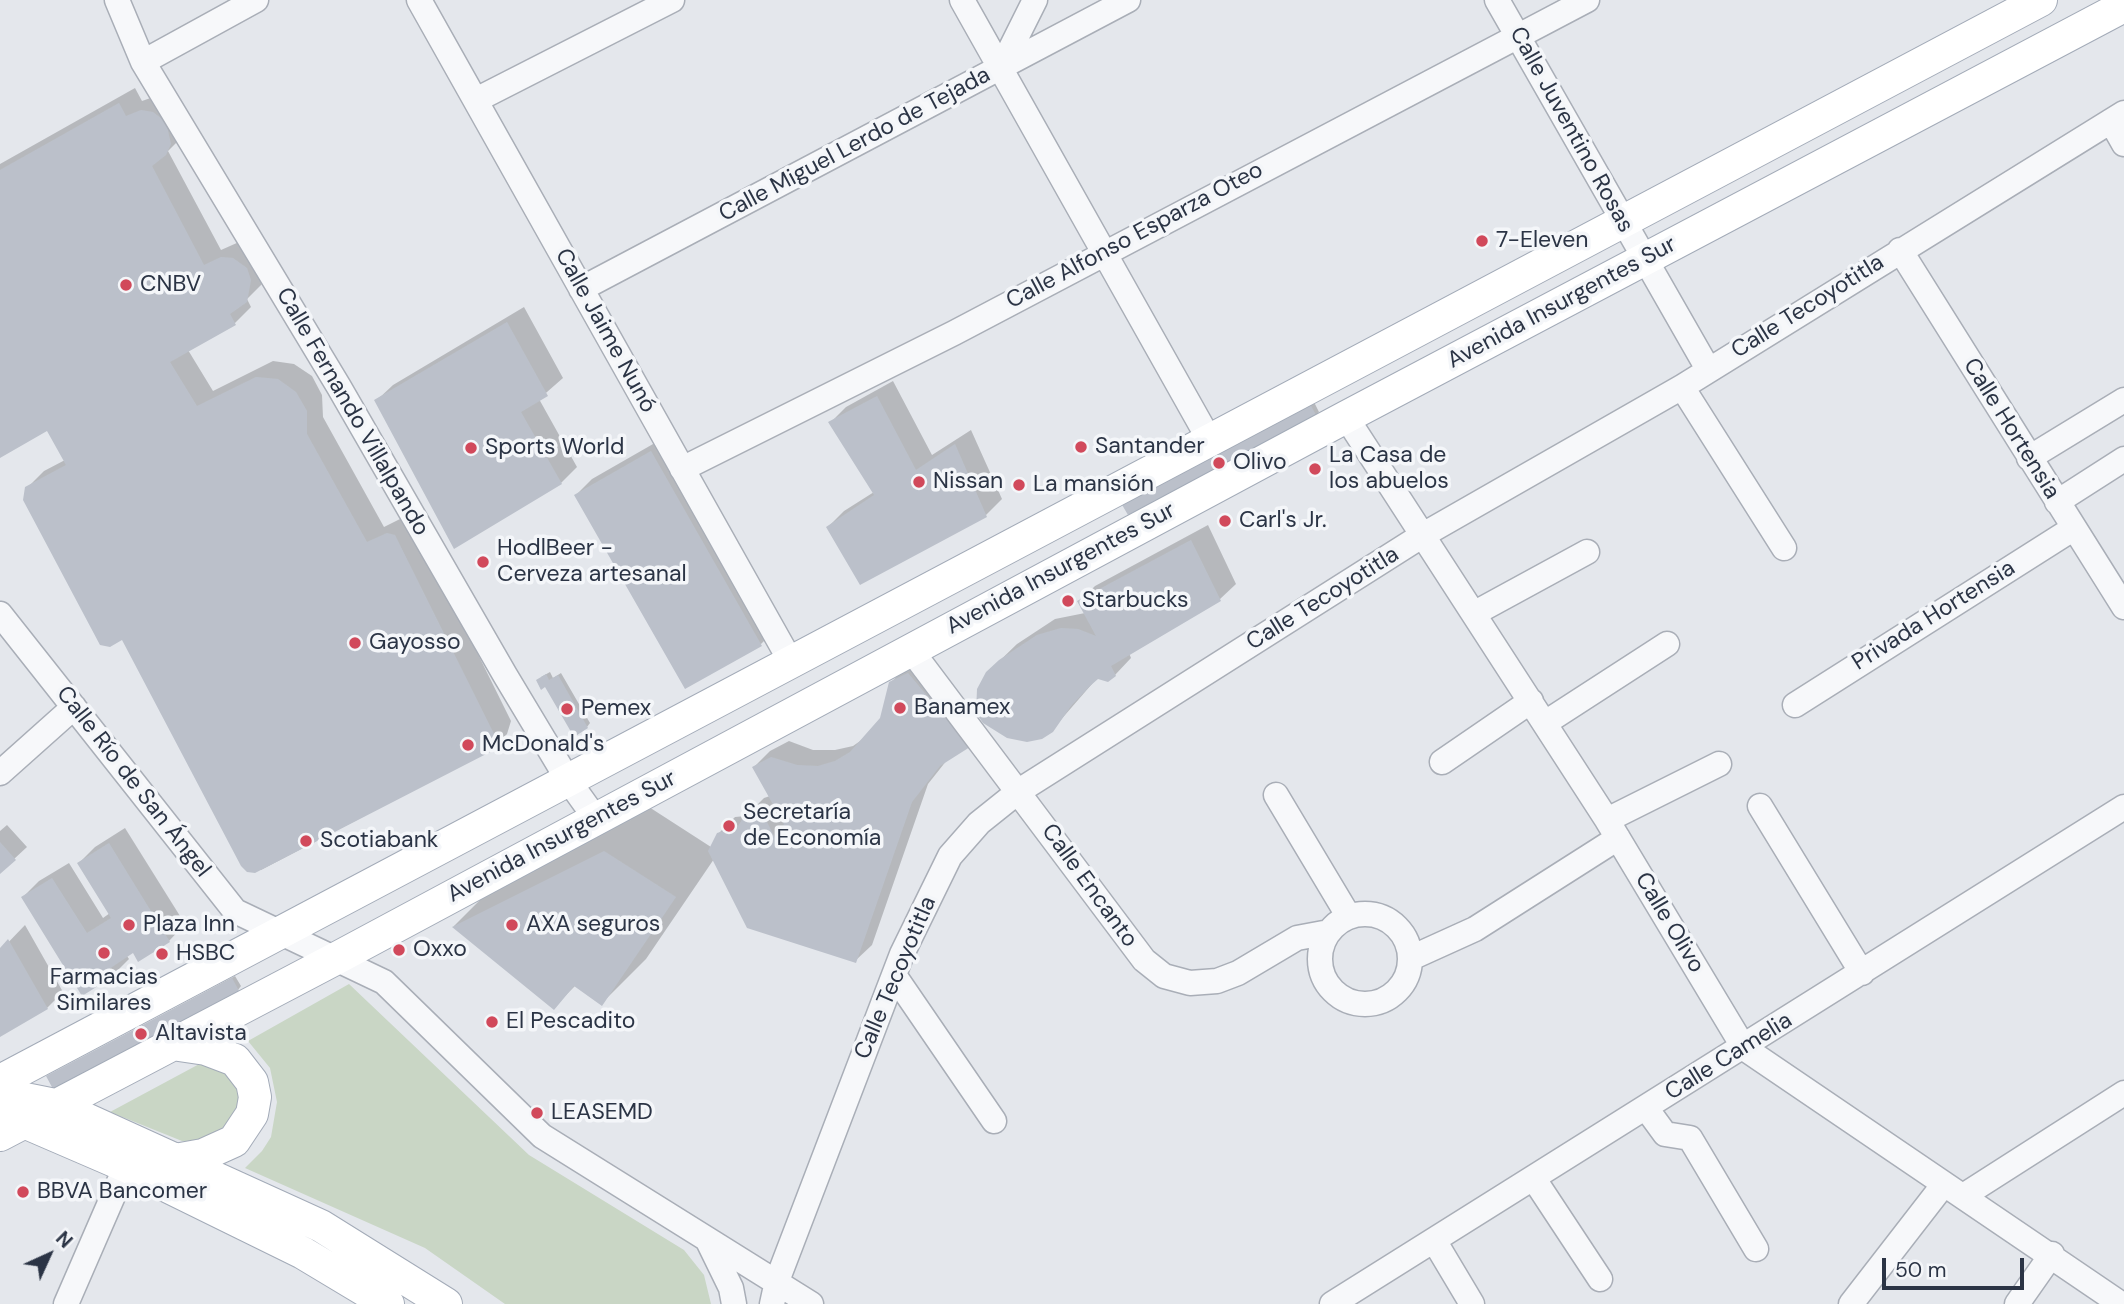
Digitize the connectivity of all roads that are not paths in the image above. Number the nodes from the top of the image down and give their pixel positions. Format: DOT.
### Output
graph roads {
  1 [pos="117,0"];
  2 [pos="256,0"];
  3 [pos="419,0"];
  4 [pos="672,0"];
  5 [pos="962,0"];
  6 [pos="1035,0"];
  7 [pos="1128,0"];
  8 [pos="1497,0"];
  9 [pos="1587,0"];
  10 [pos="2036,1"];
  11 [pos="2124,6"];
  12 [pos="1517,36"];
  13 [pos="143,62"];
  14 [pos="1001,68"];
  15 [pos="476,100"];
  16 [pos="2117,117"];
  17 [pos="2124,144"];
  18 [pos="1622,222"];
  19 [pos="1900,250"];
  20 [pos="1104,252"];
  21 [pos="1644,259"];
  22 [pos="581,289"];
  23 [pos="1708,369"];
  24 [pos="1682,387"];
  25 [pos="2124,400"];
  26 [pos="1346,417"];
  27 [pos="1210,440"];
  28 [pos="2029,458"];
  29 [pos="2124,459"];
  30 [pos="682,469"];
  31 [pos="2057,502"];
  32 [pos="2074,528"];
  33 [pos="1423,535"];
  34 [pos="1784,548"];
  35 [pos="1587,552"];
  36 [pos="2124,607"];
  37 [pos="1475,613"];
  38 [pos="2,620"];
  39 [pos="1667,644"];
  40 [pos="911,650"];
  41 [pos="791,662"];
  42 [pos="1531,701"];
  43 [pos="1795,705"];
  44 [pos="75,707"];
  45 [pos="1545,723"];
  46 [pos="1442,762"];
  47 [pos="1719,764"];
  48 [pos="0,773"];
  49 [pos="568,780"];
  50 [pos="1020,791"];
  51 [pos="1276,795"];
  52 [pos="1760,806"];
  53 [pos="2124,807"];
  54 [pos="596,819"];
  55 [pos="1612,829"];
  56 [pos="1339,924"];
  57 [pos="280,933"];
  58 [pos="1411,958"];
  59 [pos="335,959"];
  60 [pos="1862,973"];
  61 [pos="894,975"];
  62 [pos="172,1044"];
  63 [pos="1744,1048"];
  64 [pos="0,1081"];
  65 [pos="2124,1093"];
  66 [pos="0,1094"];
  67 [pos="55,1105"];
  68 [pos="1646,1108"];
  69 [pos="994,1121"];
  70 [pos="8,1125"];
  71 [pos="175,1160"];
  72 [pos="126,1166"];
  73 [pos="1534,1179"];
  74 [pos="1954,1190"];
  75 [pos="708,1241"];
  76 [pos="1435,1242"];
  77 [pos="1756,1250"];
  78 [pos="2052,1254"];
  79 [pos="1600,1279"];
  80 [pos="775,1292"];
  81 [pos="66,1304"];
  82 [pos="388,1304"];
  83 [pos="446,1304"];
  84 [pos="734,1304"];
  85 [pos="811,1304"];
  86 [pos="1332,1304"];
  87 [pos="1472,1304"];
  88 [pos="1851,1304"];
  89 [pos="2017,1304"];
  90 [pos="2121,1304"];
  1 -- 13 [label="street, Calle Fernando Villalpando"];
  2 -- 13 [label="street"];
  3 -- 15 [label="street, Calle Jaime Nunó"];
  4 -- 15 [label="street"];
  5 -- 14 [label="street"];
  6 -- 14 [label="street"];
  7 -- 14 [label="street, Calle Miguel Lerdo de Tejada"];
  8 -- 12 [label="street, Calle Juventino Rosas"];
  9 -- 12 [label="street, Calle Alfonso Esparza Oteo"];
  10 -- 18 [label="main road, Avenida Insurgentes Sur"];
  11 -- 21 [label="main road, Avenida Insurgentes Sur"];
  12 -- 18 [label="street, Calle Juventino Rosas"];
  12 -- 20 [label="street, Calle Alfonso Esparza Oteo"];
  13 -- 49 [label="street, Calle Fernando Villalpando"];
  14 -- 20 [label="street"];
  14 -- 22 [label="street, Calle Miguel Lerdo de Tejada"];
  15 -- 22 [label="street, Calle Jaime Nunó"];
  16 -- 17 [label="street"];
  16 -- 19 [label="street, Calle Tecoyotitla"];
  18 -- 21 [label="street, Calle Juventino Rosas"];
  18 -- 27 [label="main road, Avenida Insurgentes Sur"];
  19 -- 23 [label="street, Calle Tecoyotitla"];
  19 -- 28 [label="street, Calle Hortensia"];
  20 -- 27 [label="street"];
  20 -- 30 [label="street, Calle Alfonso Esparza Oteo"];
  21 -- 23 [label="street, Calle Juventino Rosas"];
  21 -- 26 [label="main road, Avenida Insurgentes Sur"];
  22 -- 30 [label="street, Calle Jaime Nunó"];
  23 -- 24 [label="street, Calle Tecoyotitla"];
  24 -- 33 [label="street, Calle Tecoyotitla"];
  24 -- 34 [label="street"];
  25 -- 28 [label="street"];
  26 -- 33 [label="street, Calle Olivo"];
  26 -- 40 [label="main road, Avenida Insurgentes Sur"];
  27 -- 41 [label="main road, Avenida Insurgentes Sur"];
  28 -- 31 [label="street, Calle Hortensia"];
  29 -- 31 [label="street"];
  30 -- 41 [label="street, Calle Jaime Nunó"];
  31 -- 32 [label="street, Calle Hortensia"];
  32 -- 36 [label="street, Calle Hortensia"];
  32 -- 43 [label="street, Privada Hortensia"];
  33 -- 37 [label="street, Calle Olivo"];
  33 -- 50 [label="street, Calle Tecoyotitla"];
  35 -- 37 [label="street"];
  37 -- 42 [label="street, Calle Olivo"];
  38 -- 44 [label="street, Calle Río de San Ángel"];
  39 -- 45 [label="street"];
  40 -- 50 [label="street, Calle Encanto"];
  40 -- 54 [label="main road, Avenida Insurgentes Sur"];
  41 -- 49 [label="main road, Avenida Insurgentes Sur"];
  42 -- 45 [label="street, Calle Olivo"];
  42 -- 46 [label="street"];
  44 -- 48 [label="street"];
  44 -- 57 [label="street, Calle Río de San Ángel"];
  45 -- 55 [label="street, Calle Olivo"];
  47 -- 55 [label="street"];
  49 -- 54 [label="street, Calle Fernando Villalpando"];
  49 -- 57 [label="main road, Avenida Insurgentes Sur"];
  50 -- 56 [label="street, Calle Encanto"];
  50 -- 61 [label="street, Calle Tecoyotitla"];
  51 -- 56 [label="street"];
  52 -- 60 [label="street"];
  53 -- 60 [label="street, Calle Camelia"];
  54 -- 59 [label="main road, Avenida Insurgentes Sur"];
  55 -- 58 [label="street"];
  55 -- 63 [label="street, Calle Olivo"];
  56 -- 58 [label="street"];
  56 -- 58 [label="street"];
  57 -- 59 [label="street, Calle Río de San Ángel"];
  57 -- 64 [label="main road, Avenida Insurgentes Sur"];
  59 -- 62 [label="main road, Avenida Insurgentes Sur"];
  59 -- 75 [label="street, Calle Río de San Ángel"];
  60 -- 63 [label="street, Calle Camelia"];
  61 -- 69 [label="street"];
  61 -- 80 [label="street, Calle Tecoyotitla"];
  62 -- 67 [label="main road, Avenida Insurgentes Sur"];
  62 -- 71 [label="main road"];
  63 -- 68 [label="street, Calle Camelia"];
  63 -- 74 [label="street, Calle Olivo"];
  65 -- 74 [label="street"];
  66 -- 67 [label="main road"];
  67 -- 70 [label="main road, Avenida Insurgentes Sur"];
  67 -- 71 [label="main road"];
  68 -- 73 [label="street, Calle Camelia"];
  68 -- 77 [label="street"];
  70 -- 72 [label="main road"];
  71 -- 83 [label="main road"];
  72 -- 81 [label="street"];
  72 -- 82 [label="main road"];
  73 -- 76 [label="street, Calle Camelia"];
  73 -- 79 [label="street"];
  74 -- 78 [label="street, Calle Olivo"];
  74 -- 88 [label="street"];
  75 -- 80 [label="street, Calle Río de San Ángel"];
  75 -- 84 [label="street"];
  76 -- 86 [label="street, Calle Camelia"];
  76 -- 87 [label="street"];
  78 -- 89 [label="street"];
  78 -- 90 [label="street, Calle Olivo"];
  80 -- 85 [label="street, Calle Río de San Ángel"];
}
